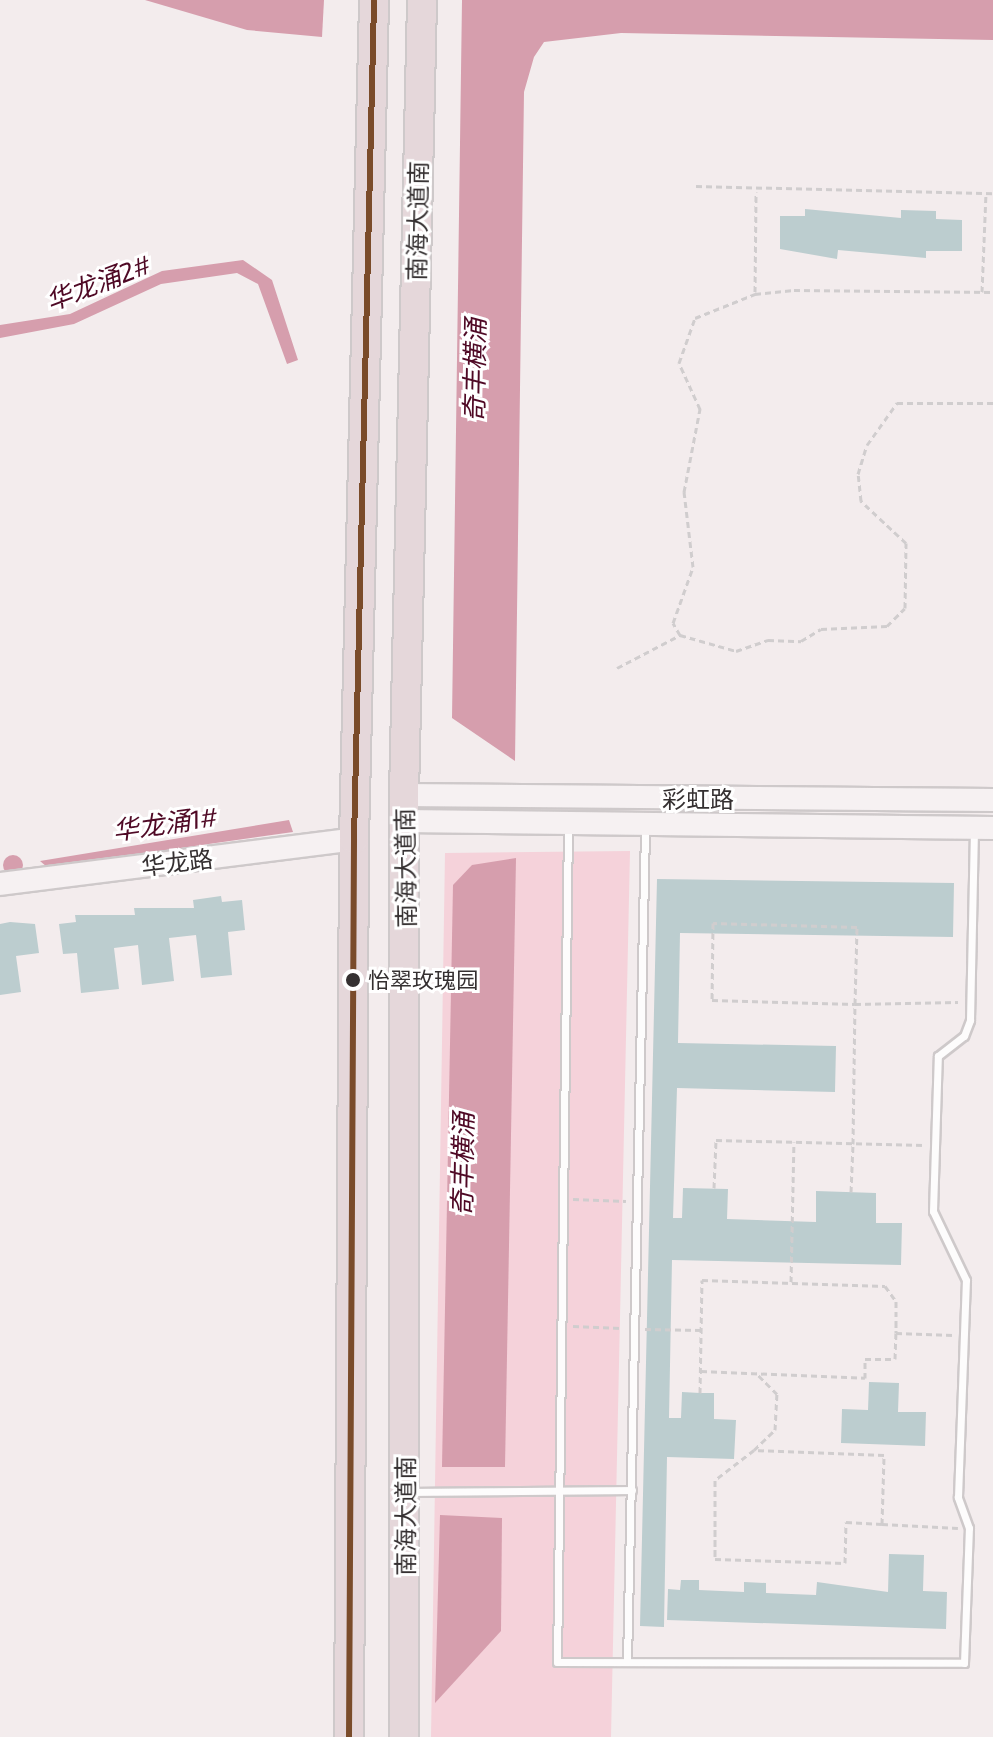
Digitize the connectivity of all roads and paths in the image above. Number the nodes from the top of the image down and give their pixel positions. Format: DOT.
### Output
graph roads {
  1 [pos="374,0"];
  2 [pos="422,0"];
  3 [pos="696,186"];
  4 [pos="756,192"];
  5 [pos="986,193"];
  6 [pos="993,193"];
  7 [pos="982,292"];
  8 [pos="993,292"];
  9 [pos="755,294"];
  10 [pos="993,403"];
  11 [pos="680,635"];
  12 [pos="617,668"];
  13 [pos="993,800"];
  14 [pos="404,808"];
  15 [pos="568,823"];
  16 [pos="645,824"];
  17 [pos="984,828"];
  18 [pos="354,839"];
  19 [pos="0,884"];
  20 [pos="970,1002"];
  21 [pos="855,1004"];
  22 [pos="794,1142"];
  23 [pos="853,1144"];
  24 [pos="936,1145"];
  25 [pos="714,1188"];
  26 [pos="851,1192"];
  27 [pos="563,1199"];
  28 [pos="638,1202"];
  29 [pos="791,1283"];
  30 [pos="896,1333"];
  31 [pos="964,1335"];
  32 [pos="701,1371"];
  33 [pos="756,1373"];
  34 [pos="700,1393"];
  35 [pos="754,1450"];
  36 [pos="558,1489"];
  37 [pos="632,1490"];
  38 [pos="405,1492"];
  39 [pos="882,1524"];
  40 [pos="969,1528"];
  41 [pos="627,1662"];
  42 [pos="404,1696"];
  43 [pos="347,1732"];
  44 [pos="404,1737"];
  45 [pos="414,1737"];
  1 -- 18 [label="highway, 南海大道南"];
  2 -- 14 [label="highway, 南海大道南"];
  3 -- 4 [label="path"];
  4 -- 5 [label="path"];
  4 -- 9 [label="path"];
  5 -- 6 [label="path"];
  5 -- 7 [label="path"];
  7 -- 8 [label="path"];
  7 -- 9 [label="path"];
  9 -- 11 [label="path"];
  10 -- 11 [label="path"];
  11 -- 12 [label="path"];
  13 -- 14 [label="street, 彩虹路"];
  14 -- 15 [label="street, 彩虹路"];
  14 -- 38 [label="highway, 南海大道南"];
  15 -- 16 [label="street, 彩虹路"];
  15 -- 27 [label="lane"];
  16 -- 17 [label="street, 彩虹路"];
  16 -- 28 [label="lane"];
  17 -- 20 [label="lane"];
  18 -- 19 [label="street, 华龙路"];
  18 -- 43 [label="highway, 南海大道南"];
  20 -- 21 [label="path"];
  20 -- 24 [label="lane"];
  21 -- 21 [label="path"];
  21 -- 23 [label="path"];
  22 -- 23 [label="path"];
  22 -- 25 [label="path"];
  22 -- 29 [label="path"];
  23 -- 24 [label="path"];
  23 -- 26 [label="path"];
  24 -- 31 [label="lane"];
  27 -- 28 [label="path"];
  27 -- 36 [label="lane"];
  28 -- 37 [label="lane"];
  29 -- 30 [label="path"];
  29 -- 32 [label="path"];
  30 -- 31 [label="path"];
  30 -- 33 [label="path"];
  31 -- 40 [label="lane"];
  32 -- 33 [label="path"];
  32 -- 34 [label="path"];
  33 -- 35 [label="path"];
  35 -- 39 [label="path"];
  35 -- 39 [label="path"];
  36 -- 37 [label="lane"];
  36 -- 38 [label="lane"];
  36 -- 41 [label="lane"];
  37 -- 41 [label="lane"];
  38 -- 42 [label="highway, 南海大道南"];
  39 -- 40 [label="path"];
  40 -- 41 [label="lane"];
  42 -- 44 [label="highway, 南海大道南"];
  42 -- 45 [label="highway"];
}
